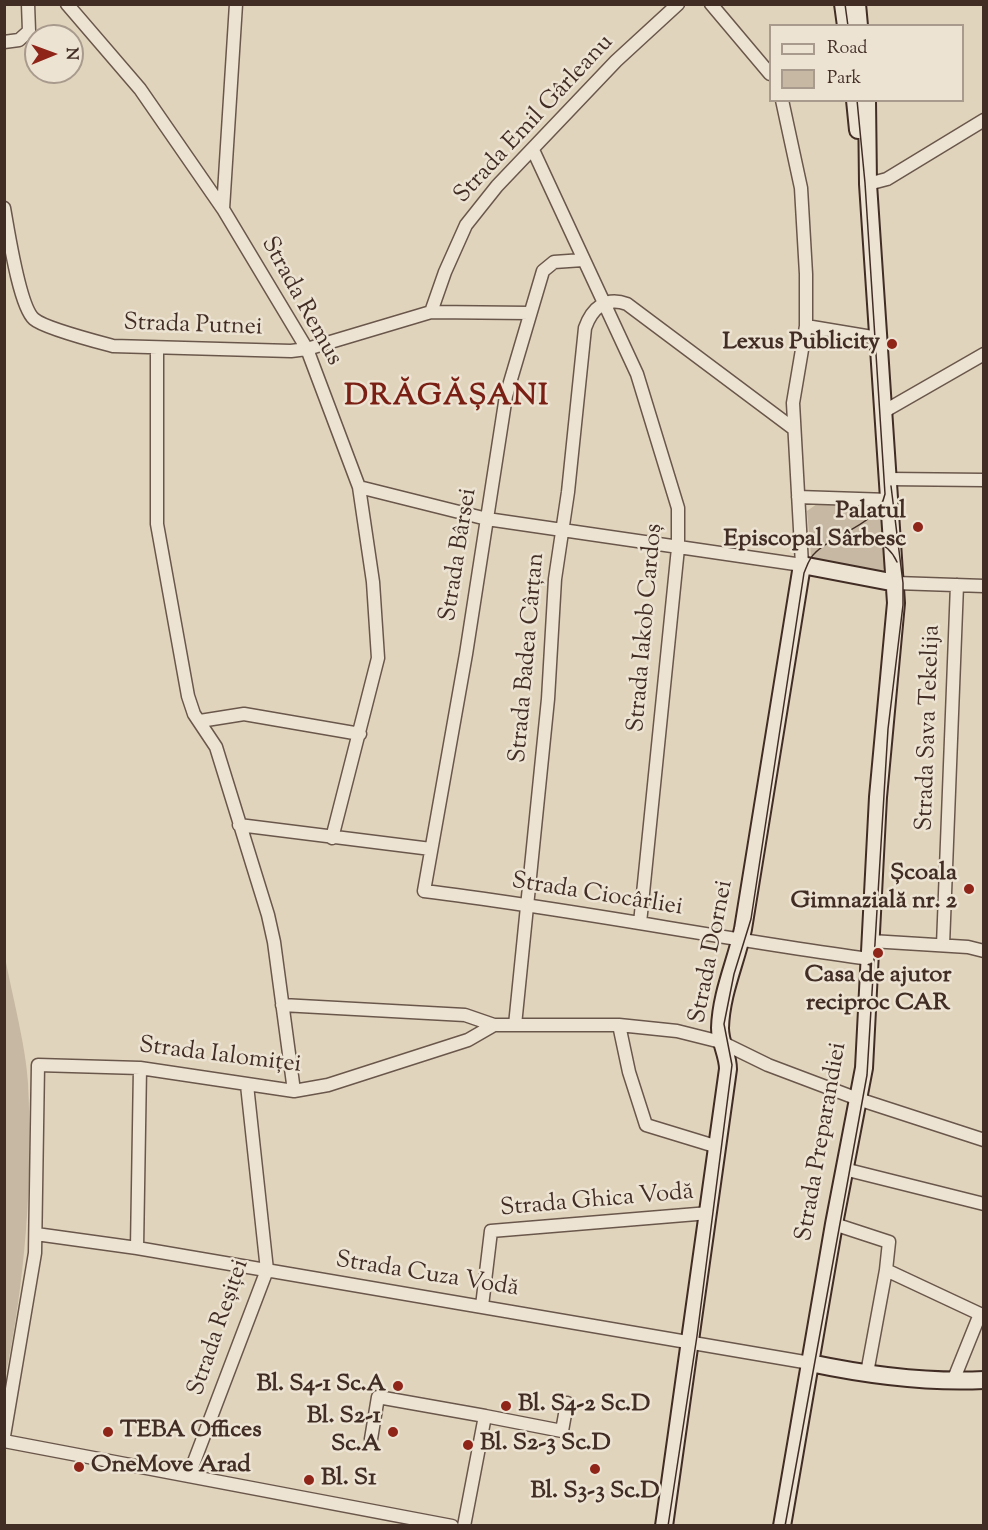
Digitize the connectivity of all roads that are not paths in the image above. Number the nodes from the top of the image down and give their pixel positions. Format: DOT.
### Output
graph roads {
  1 [pos="27,4"];
  2 [pos="236,4"];
  3 [pos="678,4"];
  4 [pos="711,4"];
  5 [pos="843,4"];
  6 [pos="857,4"];
  7 [pos="69,7"];
  8 [pos="846,24"];
  9 [pos="860,24"];
  10 [pos="4,42"];
  11 [pos="769,72"];
  12 [pos="782,102"];
  13 [pos="855,102"];
  14 [pos="867,102"];
  15 [pos="984,120"];
  16 [pos="533,150"];
  17 [pos="868,184"];
  18 [pos="4,208"];
  19 [pos="223,209"];
  20 [pos="583,260"];
  21 [pos="604,303"];
  22 [pos="431,312"];
  23 [pos="530,313"];
  24 [pos="806,326"];
  25 [pos="878,338"];
  26 [pos="157,348"];
  27 [pos="307,349"];
  28 [pos="984,354"];
  29 [pos="883,412"];
  30 [pos="794,429"];
  31 [pos="888,479"];
  32 [pos="984,480"];
  33 [pos="359,487"];
  34 [pos="798,497"];
  35 [pos="889,500"];
  36 [pos="487,519"];
  37 [pos="562,532"];
  38 [pos="678,548"];
  39 [pos="802,565"];
  40 [pos="896,583"];
  41 [pos="957,585"];
  42 [pos="984,586"];
  43 [pos="200,721"];
  44 [pos="360,734"];
  45 [pos="239,825"];
  46 [pos="332,838"];
  47 [pos="430,849"];
  48 [pos="424,891"];
  49 [pos="528,904"];
  50 [pos="640,923"];
  51 [pos="871,941"];
  52 [pos="740,942"];
  53 [pos="943,945"];
  54 [pos="984,951"];
  55 [pos="870,959"];
  56 [pos="282,1005"];
  57 [pos="465,1015"];
  58 [pos="494,1025"];
  59 [pos="515,1025"];
  60 [pos="619,1025"];
  61 [pos="468,1040"];
  62 [pos="721,1042"];
  63 [pos="141,1068"];
  64 [pos="247,1085"];
  65 [pos="294,1091"];
  66 [pos="858,1099"];
  67 [pos="984,1140"];
  68 [pos="718,1147"];
  69 [pos="844,1169"];
  70 [pos="984,1204"];
  71 [pos="710,1213"];
  72 [pos="834,1224"];
  73 [pos="36,1234"];
  74 [pos="137,1248"];
  75 [pos="267,1270"];
  76 [pos="886,1270"];
  77 [pos="482,1306"];
  78 [pos="982,1315"];
  79 [pos="691,1341"];
  80 [pos="810,1363"];
  81 [pos="867,1373"];
  82 [pos="984,1380"];
  83 [pos="953,1382"];
  84 [pos="567,1403"];
  85 [pos="485,1416"];
  86 [pos="4,1436"];
  87 [pos="371,1439"];
  88 [pos="4,1441"];
  89 [pos="189,1475"];
  90 [pos="397,1520"];
  91 [pos="452,1526"];
  92 [pos="464,1526"];
  93 [pos="664,1526"];
  94 [pos="782,1526"];
  1 -- 10 [label="street"];
  2 -- 19 [label="street"];
  3 -- 16 [label="street, Strada Emil Gârleanu"];
  4 -- 11 [label="street"];
  5 -- 8 [label="main road"];
  6 -- 9 [label="main road"];
  7 -- 19 [label="street, Strada Remus"];
  12 -- 24 [label="street"];
  13 -- 17 [label="main road"];
  14 -- 17 [label="main road"];
  15 -- 17 [label="street"];
  16 -- 20 [label="street, Strada Iakob Cardoș"];
  16 -- 22 [label="street, Strada Emil Gârleanu"];
  17 -- 25 [label="main road, Strada Preparandiei"];
  18 -- 26 [label="street, Strada Putnei"];
  19 -- 27 [label="street, Strada Remus"];
  20 -- 21 [label="street, Strada Iakob Cardoș"];
  20 -- 23 [label="street, Strada Bârsei"];
  21 -- 30 [label="street"];
  21 -- 37 [label="street, Strada Badea Cârțan"];
  21 -- 38 [label="street, Strada Iakob Cardoș"];
  22 -- 23 [label="street, Strada Putnei"];
  22 -- 27 [label="street, Strada Putnei"];
  23 -- 36 [label="street, Strada Bârsei"];
  24 -- 25 [label="street"];
  24 -- 30 [label="street"];
  25 -- 29 [label="main road, Strada Preparandiei"];
  26 -- 27 [label="street, Strada Putnei"];
  26 -- 43 [label="street"];
  27 -- 33 [label="street, Strada Remus"];
  28 -- 29 [label="street"];
  29 -- 31 [label="main road, Strada Preparandiei"];
  30 -- 34 [label="street"];
  31 -- 32 [label="street"];
  31 -- 35 [label="main road, Strada Preparandiei"];
  33 -- 36 [label="street"];
  33 -- 44 [label="street, Strada Remus"];
  34 -- 35 [label="street"];
  34 -- 39 [label="street"];
  35 -- 40 [label="main road, Strada Preparandiei"];
  36 -- 37 [label="street"];
  36 -- 47 [label="street, Strada Bârsei"];
  37 -- 38 [label="street"];
  37 -- 49 [label="street, Strada Badea Cârțan"];
  38 -- 39 [label="street"];
  38 -- 50 [label="street, Strada Iakob Cardoș"];
  39 -- 40 [label="main road"];
  39 -- 52 [label="main road, Strada Dornei"];
  40 -- 41 [label="street"];
  40 -- 51 [label="main road, Strada Preparandiei"];
  41 -- 42 [label="street"];
  41 -- 53 [label="street, Strada Sava Tekelija"];
  43 -- 44 [label="street"];
  43 -- 45 [label="street"];
  44 -- 46 [label="street, Strada Remus"];
  45 -- 46 [label="street"];
  45 -- 56 [label="street"];
  46 -- 47 [label="street"];
  47 -- 48 [label="street, Strada Bârsei"];
  48 -- 49 [label="street, Strada Ciocârliei"];
  49 -- 50 [label="street, Strada Ciocârliei"];
  49 -- 59 [label="street, Strada Badea Cârțan"];
  50 -- 52 [label="street, Strada Ciocârliei"];
  51 -- 53 [label="street"];
  51 -- 55 [label="main road, Strada Preparandiei"];
  52 -- 55 [label="street, Strada Ciocârliei"];
  52 -- 62 [label="main road, Strada Dornei"];
  53 -- 54 [label="street"];
  55 -- 66 [label="main road, Strada Preparandiei"];
  56 -- 57 [label="street"];
  56 -- 65 [label="street"];
  57 -- 58 [label="street"];
  57 -- 61 [label="street"];
  58 -- 59 [label="street"];
  58 -- 61 [label="street, Strada Ialomiței"];
  59 -- 60 [label="street"];
  60 -- 62 [label="street"];
  60 -- 68 [label="street"];
  61 -- 65 [label="street, Strada Ialomiței"];
  62 -- 66 [label="street"];
  62 -- 68 [label="main road, Strada Dornei"];
  63 -- 64 [label="street, Strada Ialomiței"];
  63 -- 73 [label="street, Strada Ialomiței"];
  63 -- 74 [label="street"];
  64 -- 65 [label="street, Strada Ialomiței"];
  64 -- 75 [label="street, Strada Reșiței"];
  66 -- 67 [label="street"];
  66 -- 69 [label="main road, Strada Preparandiei"];
  68 -- 71 [label="main road, Strada Dornei"];
  69 -- 70 [label="street"];
  69 -- 72 [label="main road, Strada Preparandiei"];
  71 -- 77 [label="street, Strada Ghica Vodă"];
  71 -- 79 [label="main road, Strada Dornei"];
  72 -- 76 [label="street"];
  72 -- 80 [label="main road, Strada Preparandiei"];
  73 -- 74 [label="street, Strada Cuza Vodă"];
  73 -- 86 [label="street"];
  74 -- 75 [label="street, Strada Cuza Vodă"];
  75 -- 77 [label="street, Strada Cuza Vodă"];
  75 -- 89 [label="street, Strada Reșiței"];
  76 -- 78 [label="street"];
  76 -- 81 [label="street"];
  77 -- 79 [label="street, Strada Cuza Vodă"];
  78 -- 83 [label="street"];
  79 -- 80 [label="street, Strada Cuza Vodă"];
  79 -- 93 [label="main road, Strada Dornei"];
  80 -- 81 [label="main road"];
  80 -- 94 [label="main road, Strada Preparandiei"];
  81 -- 83 [label="main road"];
  82 -- 83 [label="main road"];
  84 -- 85 [label="street"];
  85 -- 87 [label="street"];
  85 -- 92 [label="street"];
  88 -- 89 [label="street"];
  89 -- 90 [label="street"];
  90 -- 91 [label="street"];
}
